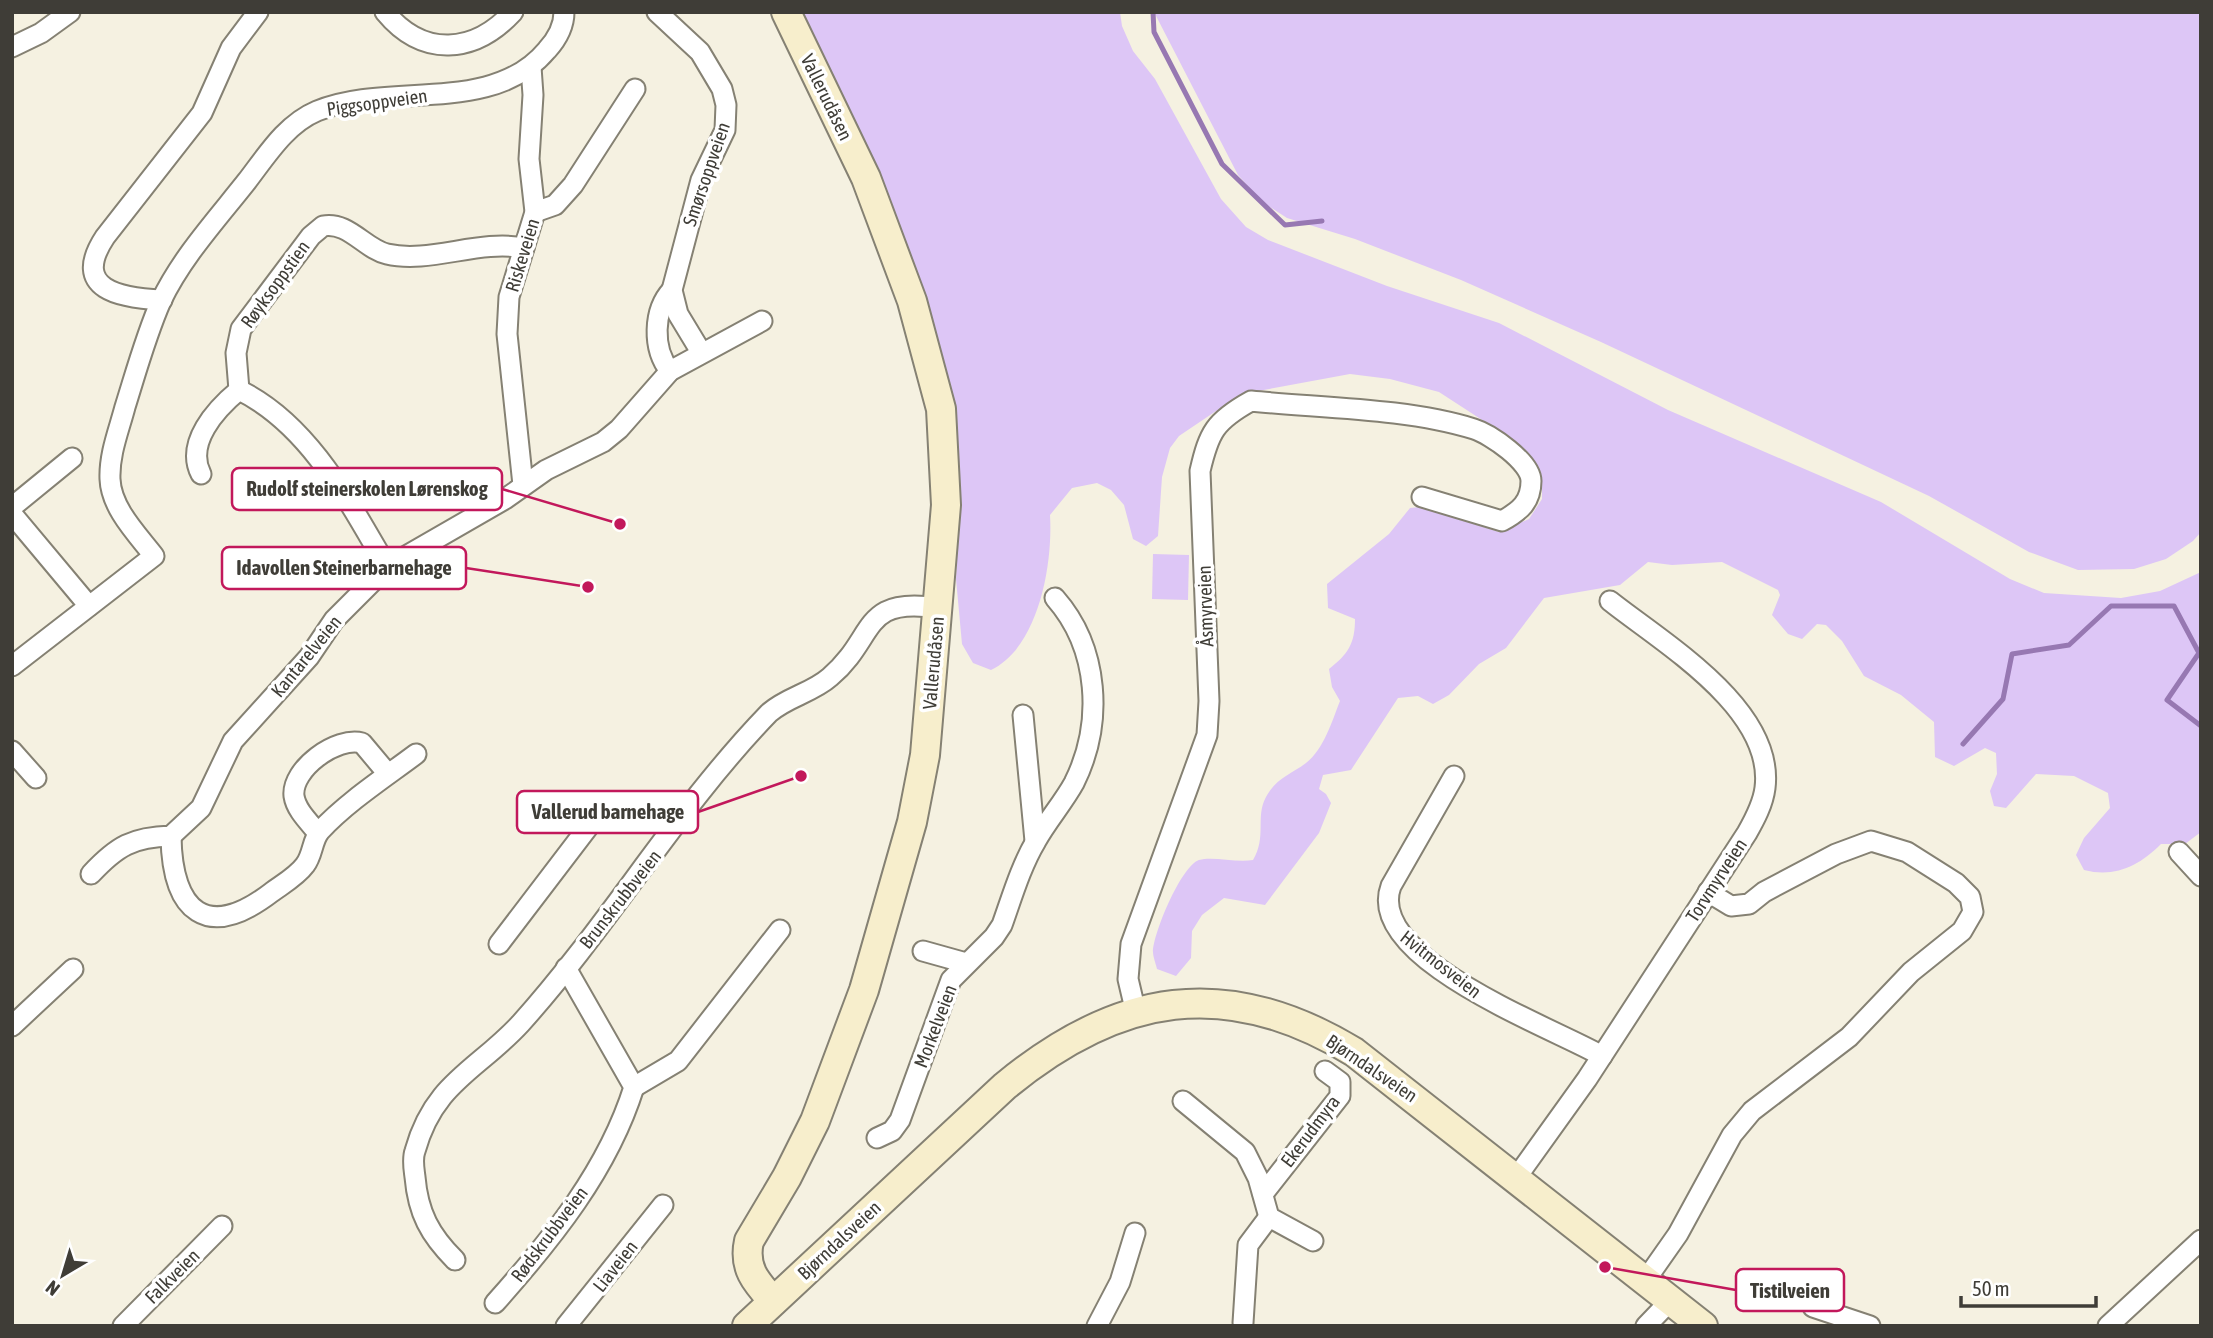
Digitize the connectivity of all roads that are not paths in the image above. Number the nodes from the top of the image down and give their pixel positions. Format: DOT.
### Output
graph roads {
  1 [pos="70,12"];
  2 [pos="258,12"];
  3 [pos="385,12"];
  4 [pos="513,12"];
  5 [pos="564,12"];
  6 [pos="657,12"];
  7 [pos="786,12"];
  8 [pos="46,19"];
  9 [pos="12,47"];
  10 [pos="531,67"];
  11 [pos="635,89"];
  12 [pos="535,212"];
  13 [pos="524,248"];
  14 [pos="671,290"];
  15 [pos="162,300"];
  16 [pos="762,321"];
  17 [pos="701,352"];
  18 [pos="670,370"];
  19 [pos="239,390"];
  20 [pos="72,458"];
  21 [pos="201,474"];
  22 [pos="523,485"];
  23 [pos="1422,497"];
  24 [pos="12,507"];
  25 [pos="12,514"];
  26 [pos="387,567"];
  27 [pos="1055,598"];
  28 [pos="1610,601"];
  29 [pos="89,606"];
  30 [pos="938,608"];
  31 [pos="12,666"];
  32 [pos="1023,715"];
  33 [pos="12,751"];
  34 [pos="416,754"];
  35 [pos="388,775"];
  36 [pos="1454,776"];
  37 [pos="36,778"];
  38 [pos="614,804"];
  39 [pos="318,834"];
  40 [pos="171,836"];
  41 [pos="1035,841"];
  42 [pos="2179,852"];
  43 [pos="91,874"];
  44 [pos="2201,876"];
  45 [pos="1708,892"];
  46 [pos="780,930"];
  47 [pos="499,944"];
  48 [pos="923,951"];
  49 [pos="966,963"];
  50 [pos="566,968"];
  51 [pos="73,969"];
  52 [pos="1136,1013"];
  53 [pos="12,1026"];
  54 [pos="1602,1056"];
  55 [pos="1325,1071"];
  56 [pos="634,1087"];
  57 [pos="1183,1101"];
  58 [pos="877,1138"];
  59 [pos="1516,1178"];
  60 [pos="1263,1194"];
  61 [pos="663,1205"];
  62 [pos="1269,1217"];
  63 [pos="222,1226"];
  64 [pos="1135,1233"];
  65 [pos="2201,1240"];
  66 [pos="1313,1241"];
  67 [pos="455,1260"];
  68 [pos="1645,1281"];
  69 [pos="773,1301"];
  70 [pos="1670,1301"];
  71 [pos="495,1303"];
  72 [pos="1813,1307"];
  73 [pos="1243,1323"];
  74 [pos="123,1326"];
  75 [pos="566,1326"];
  76 [pos="747,1326"];
  77 [pos="1097,1326"];
  78 [pos="1647,1326"];
  79 [pos="1703,1326"];
  80 [pos="1870,1326"];
  81 [pos="2108,1326"];
  1 -- 8 [label="street"];
  2 -- 15 [label="street"];
  3 -- 4 [label="street"];
  5 -- 10 [label="street, Piggsoppveien"];
  6 -- 14 [label="street, Smørsoppveien"];
  7 -- 30 [label="street, Vallerudåsen"];
  8 -- 9 [label="street"];
  10 -- 12 [label="street, Riskeveien"];
  10 -- 15 [label="street, Piggsoppveien"];
  11 -- 12 [label="street"];
  12 -- 13 [label="street, Riskeveien"];
  13 -- 19 [label="street, Røyksoppstien"];
  13 -- 22 [label="street, Riskeveien"];
  14 -- 17 [label="street"];
  14 -- 18 [label="street, Smørsoppveien"];
  15 -- 29 [label="street, Piggsoppveien"];
  16 -- 17 [label="street, Kantarelveien"];
  17 -- 18 [label="street, Kantarelveien"];
  18 -- 22 [label="street, Kantarelveien"];
  19 -- 21 [label="street"];
  19 -- 26 [label="street"];
  20 -- 24 [label="street"];
  22 -- 26 [label="street, Kantarelveien"];
  23 -- 52 [label="street, Åsmyrveien"];
  25 -- 29 [label="street"];
  26 -- 40 [label="street, Kantarelveien"];
  27 -- 41 [label="street, Morkelveien"];
  28 -- 45 [label="street, Torvmyrveien"];
  29 -- 31 [label="street, Piggsoppveien"];
  30 -- 50 [label="street, Brunskrubbveien"];
  30 -- 69 [label="street, Vallerudåsen"];
  32 -- 41 [label="street, Morkelveien"];
  33 -- 37 [label="street"];
  34 -- 35 [label="street"];
  35 -- 39 [label="street"];
  35 -- 39 [label="street"];
  36 -- 54 [label="street, Hvitmosveien"];
  38 -- 47 [label="street"];
  39 -- 40 [label="street"];
  40 -- 43 [label="street"];
  41 -- 49 [label="street, Morkelveien"];
  42 -- 44 [label="street"];
  45 -- 54 [label="street, Torvmyrveien"];
  45 -- 68 [label="street"];
  46 -- 56 [label="street"];
  48 -- 49 [label="street"];
  49 -- 58 [label="street, Morkelveien"];
  50 -- 56 [label="street"];
  50 -- 67 [label="street, Brunskrubbveien"];
  51 -- 53 [label="street"];
  52 -- 59 [label="street, Bjørndalsveien"];
  52 -- 69 [label="street, Bjørndalsveien"];
  54 -- 59 [label="street, Torvmyrveien"];
  55 -- 60 [label="street, Ekerudmyra"];
  56 -- 71 [label="street, Rødskrubbveien"];
  57 -- 60 [label="street"];
  59 -- 68 [label="street, Bjørndalsveien"];
  60 -- 62 [label="street"];
  61 -- 75 [label="street, Liaveien"];
  62 -- 66 [label="street"];
  62 -- 73 [label="street"];
  63 -- 74 [label="street, Falkveien"];
  64 -- 77 [label="street"];
  65 -- 81 [label="street"];
  68 -- 70 [label="street, Bjørndalsveien"];
  69 -- 76 [label="street, Bjørndalsveien"];
  70 -- 78 [label="street"];
  70 -- 79 [label="street, Bjørndalsveien"];
  72 -- 80 [label="street"];
}
